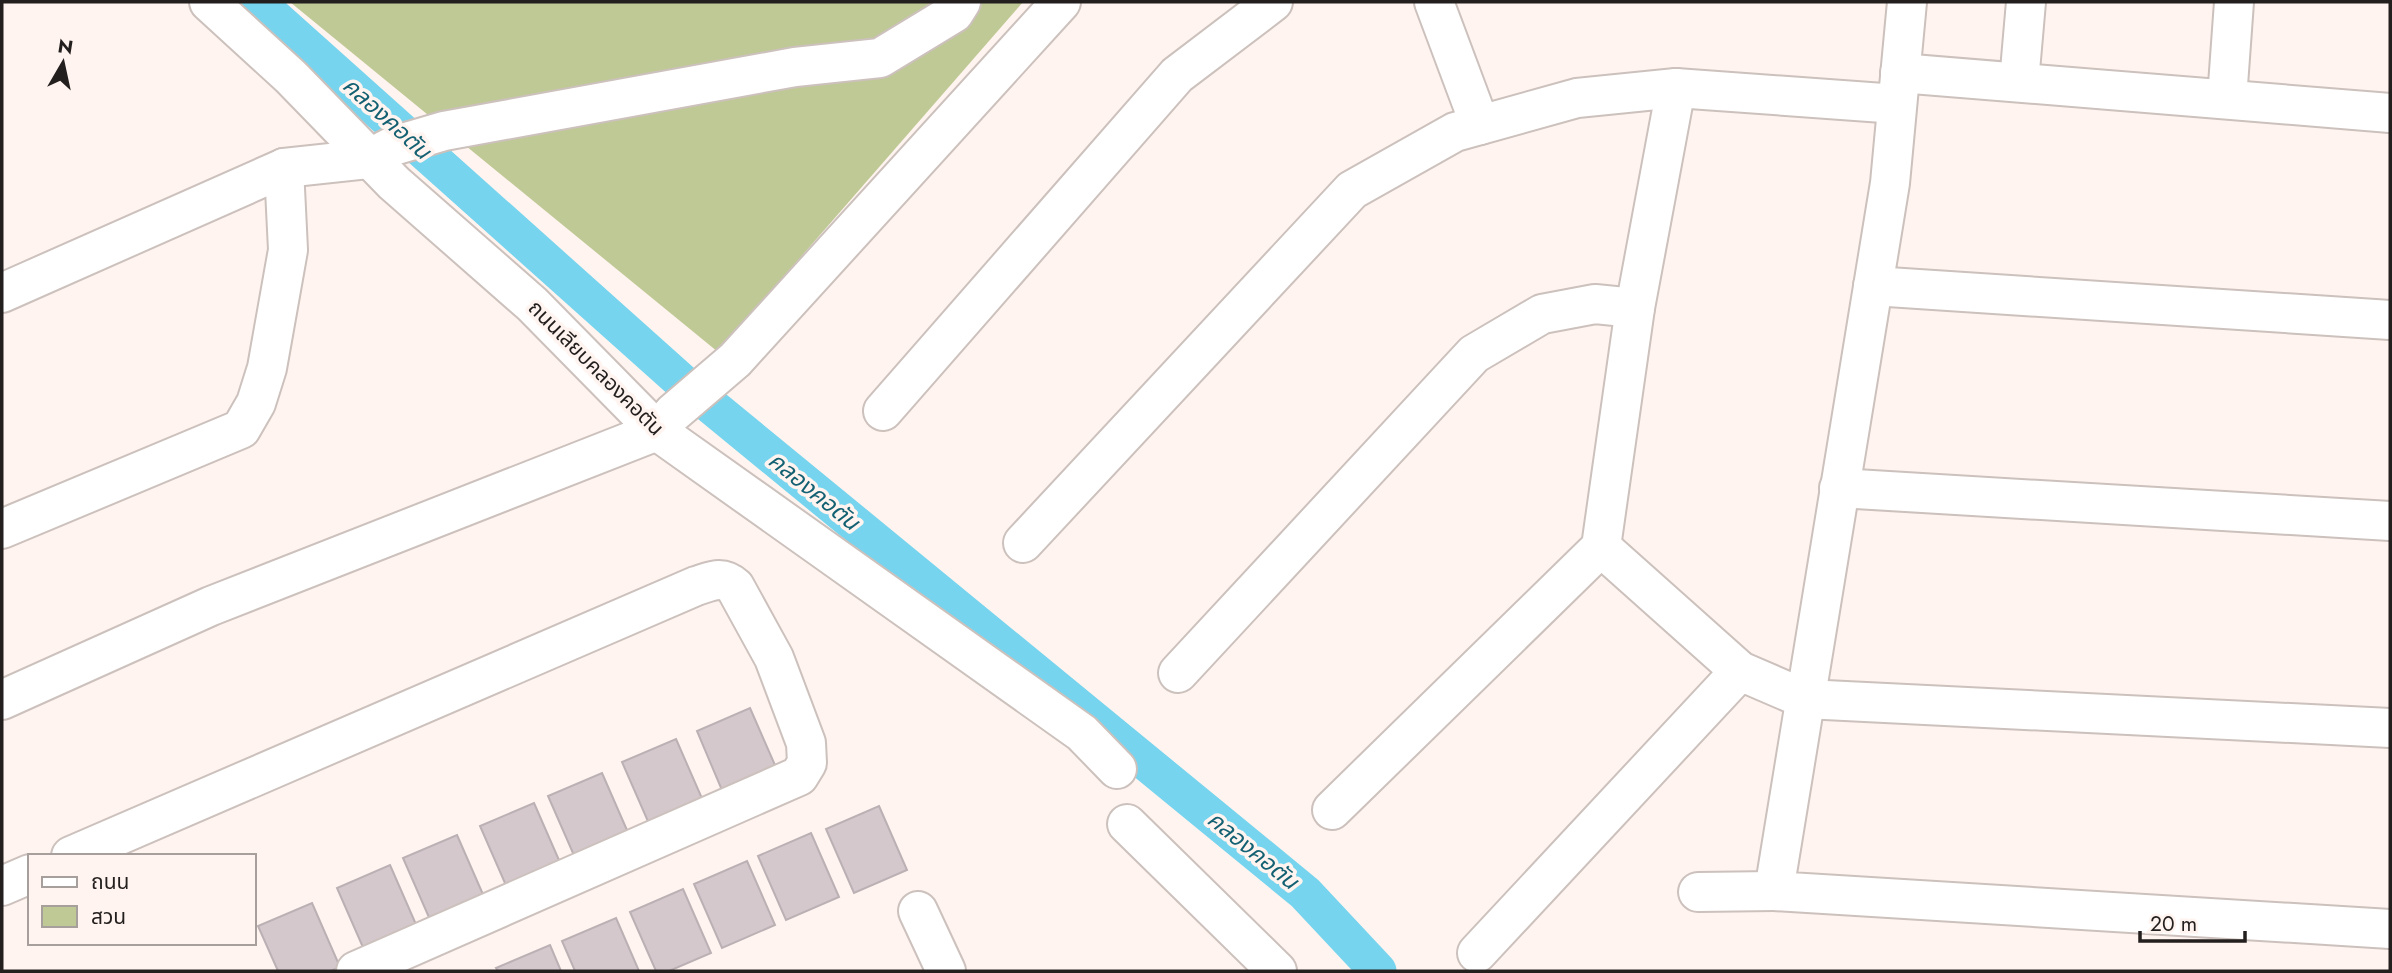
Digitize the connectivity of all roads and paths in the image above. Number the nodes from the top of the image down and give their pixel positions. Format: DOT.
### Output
graph roads {
  1 [pos="209,2"];
  2 [pos="961,2"];
  3 [pos="1061,2"];
  4 [pos="1273,2"];
  5 [pos="1434,2"];
  6 [pos="1907,2"];
  7 [pos="2025,2"];
  8 [pos="2234,2"];
  9 [pos="2019,82"];
  10 [pos="1676,88"];
  11 [pos="1899,89"];
  12 [pos="2227,99"];
  13 [pos="2390,113"];
  14 [pos="1480,125"];
  15 [pos="381,153"];
  16 [pos="284,168"];
  17 [pos="1873,286"];
  18 [pos="2,293"];
  19 [pos="1635,308"];
  20 [pos="2390,320"];
  21 [pos="883,411"];
  22 [pos="665,422"];
  23 [pos="1839,488"];
  24 [pos="2390,521"];
  25 [pos="2,529"];
  26 [pos="1023,543"];
  27 [pos="1601,547"];
  28 [pos="1740,671"];
  29 [pos="1178,673"];
  30 [pos="1805,699"];
  31 [pos="2,700"];
  32 [pos="2390,728"];
  33 [pos="1117,769"];
  34 [pos="1332,810"];
  35 [pos="1127,824"];
  36 [pos="76,854"];
  37 [pos="28,875"];
  38 [pos="2,886"];
  39 [pos="1698,891"];
  40 [pos="1774,891"];
  41 [pos="918,911"];
  42 [pos="2390,929"];
  43 [pos="1476,953"];
  44 [pos="356,971"];
  45 [pos="946,971"];
  46 [pos="1277,971"];
  1 -- 15 [label="street, ถนนเลียบคลองคอตัน"];
  2 -- 15 [label="street"];
  3 -- 22 [label="street"];
  4 -- 21 [label="street"];
  5 -- 14 [label="street"];
  6 -- 11 [label="street"];
  7 -- 9 [label="street"];
  8 -- 12 [label="street"];
  9 -- 11 [label="street"];
  9 -- 12 [label="street"];
  10 -- 11 [label="street"];
  10 -- 14 [label="street"];
  10 -- 19 [label="street"];
  11 -- 17 [label="street"];
  12 -- 13 [label="street"];
  14 -- 26 [label="street"];
  15 -- 16 [label="street"];
  15 -- 22 [label="street, ถนนเลียบคลองคอตัน"];
  16 -- 18 [label="street"];
  16 -- 25 [label="street"];
  17 -- 20 [label="street"];
  17 -- 23 [label="street"];
  19 -- 27 [label="street"];
  19 -- 29 [label="street"];
  22 -- 31 [label="street"];
  22 -- 33 [label="street, ถนนเลียบคลองคอตัน"];
  23 -- 24 [label="street"];
  23 -- 30 [label="street"];
  27 -- 28 [label="street"];
  27 -- 34 [label="street"];
  28 -- 30 [label="street"];
  28 -- 43 [label="street"];
  30 -- 32 [label="street"];
  30 -- 40 [label="street"];
  35 -- 46 [label="street"];
  36 -- 44 [label="street"];
  37 -- 38 [label="street"];
  39 -- 40 [label="street"];
  40 -- 42 [label="street"];
  41 -- 45 [label="street"];
}
